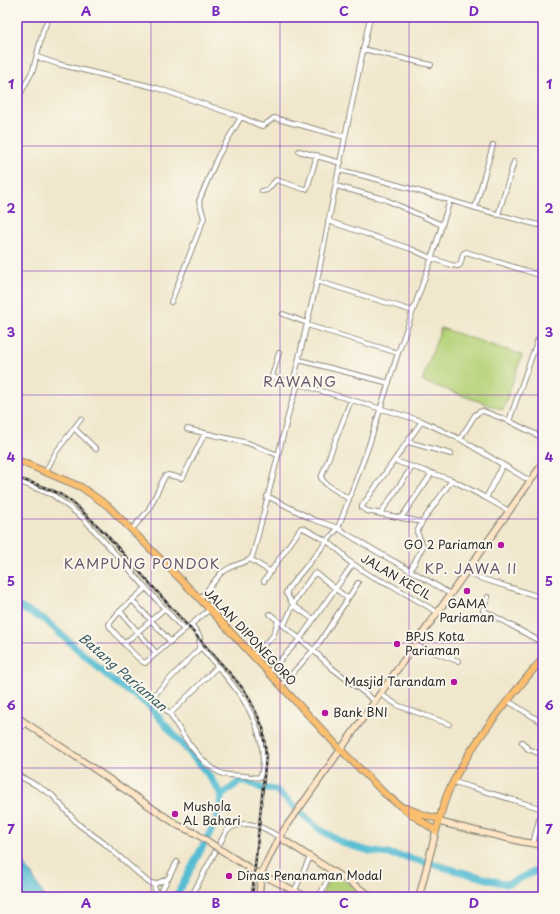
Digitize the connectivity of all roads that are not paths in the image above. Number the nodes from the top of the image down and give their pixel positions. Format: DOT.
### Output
graph roads {
  1 [pos="49,17"];
  2 [pos="370,17"];
  3 [pos="363,49"];
  4 [pos="37,57"];
  5 [pos="431,65"];
  6 [pos="17,100"];
  7 [pos="241,117"];
  8 [pos="345,137"];
  9 [pos="493,145"];
  10 [pos="299,151"];
  11 [pos="317,156"];
  12 [pos="514,162"];
  13 [pos="340,163"];
  14 [pos="339,170"];
  15 [pos="336,186"];
  16 [pos="262,191"];
  17 [pos="450,200"];
  18 [pos="475,208"];
  19 [pos="498,215"];
  20 [pos="328,221"];
  21 [pos="442,225"];
  22 [pos="543,226"];
  23 [pos="431,258"];
  24 [pos="543,276"];
  25 [pos="317,281"];
  26 [pos="171,302"];
  27 [pos="413,311"];
  28 [pos="283,314"];
  29 [pos="307,324"];
  30 [pos="543,333"];
  31 [pos="279,352"];
  32 [pos="398,352"];
  33 [pos="299,360"];
  34 [pos="296,383"];
  35 [pos="389,383"];
  36 [pos="351,400"];
  37 [pos="381,408"];
  38 [pos="81,419"];
  39 [pos="422,420"];
  40 [pos="509,421"];
  41 [pos="74,428"];
  42 [pos="187,429"];
  43 [pos="205,433"];
  44 [pos="543,438"];
  45 [pos="460,439"];
  46 [pos="408,442"];
  47 [pos="96,449"];
  48 [pos="451,454"];
  49 [pos="278,455"];
  50 [pos="17,460"];
  51 [pos="395,461"];
  52 [pos="543,463"];
  53 [pos="504,465"];
  54 [pos="412,468"];
  55 [pos="46,471"];
  56 [pos="432,473"];
  57 [pos="452,480"];
  58 [pos="17,481"];
  59 [pos="530,481"];
  60 [pos="267,496"];
  61 [pos="486,498"];
  62 [pos="349,499"];
  63 [pos="509,511"];
  64 [pos="380,514"];
  65 [pos="401,518"];
  66 [pos="422,522"];
  67 [pos="338,528"];
  68 [pos="132,529"];
  69 [pos="327,541"];
  70 [pos="250,559"];
  71 [pos="353,564"];
  72 [pos="410,570"];
  73 [pos="467,571"];
  74 [pos="270,572"];
  75 [pos="264,581"];
  76 [pos="358,583"];
  77 [pos="146,588"];
  78 [pos="335,588"];
  79 [pos="450,594"];
  80 [pos="488,597"];
  81 [pos="347,598"];
  82 [pos="543,598"];
  83 [pos="200,599"];
  84 [pos="132,600"];
  85 [pos="293,604"];
  86 [pos="164,609"];
  87 [pos="209,610"];
  88 [pos="120,611"];
  89 [pos="437,612"];
  90 [pos="270,614"];
  91 [pos="313,619"];
  92 [pos="151,621"];
  93 [pos="278,621"];
  94 [pos="192,624"];
  95 [pos="284,625"];
  96 [pos="184,630"];
  97 [pos="138,632"];
  98 [pos="299,640"];
  99 [pos="170,641"];
  100 [pos="543,643"];
  101 [pos="124,644"];
  102 [pos="414,645"];
  103 [pos="200,646"];
  104 [pos="313,650"];
  105 [pos="156,653"];
  106 [pos="252,656"];
  107 [pos="543,658"];
  108 [pos="458,662"];
  109 [pos="217,667"];
  110 [pos="268,672"];
  111 [pos="280,686"];
  112 [pos="380,694"];
  113 [pos="375,701"];
  114 [pos="508,701"];
  115 [pos="170,714"];
  116 [pos="17,717"];
  117 [pos="26,723"];
  118 [pos="543,723"];
  119 [pos="449,724"];
  120 [pos="17,731"];
  121 [pos="522,742"];
  122 [pos="341,750"];
  123 [pos="543,755"];
  124 [pos="17,775"];
  125 [pos="454,782"];
  126 [pos="398,804"];
  127 [pos="543,807"];
  128 [pos="439,820"];
  129 [pos="436,831"];
  130 [pos="279,837"];
  131 [pos="533,844"];
  132 [pos="543,845"];
  133 [pos="310,857"];
  134 [pos="177,862"];
  135 [pos="332,871"];
  136 [pos="261,874"];
  137 [pos="169,878"];
  138 [pos="154,885"];
  139 [pos="295,890"];
  140 [pos="158,897"];
  141 [pos="191,897"];
  142 [pos="259,897"];
  143 [pos="307,897"];
  144 [pos="319,897"];
  145 [pos="373,897"];
  146 [pos="420,897"];
  1 -- 4 [label="street"];
  2 -- 3 [label="street"];
  3 -- 5 [label="street"];
  3 -- 8 [label="street"];
  4 -- 6 [label="street"];
  4 -- 7 [label="street"];
  7 -- 8 [label="street"];
  7 -- 26 [label="street"];
  8 -- 13 [label="street"];
  9 -- 18 [label="street"];
  10 -- 11 [label="street"];
  11 -- 13 [label="street"];
  11 -- 16 [label="street"];
  12 -- 19 [label="street"];
  13 -- 14 [label="street"];
  14 -- 15 [label="street"];
  14 -- 17 [label="street"];
  15 -- 20 [label="street"];
  15 -- 21 [label="street"];
  17 -- 18 [label="street"];
  17 -- 21 [label="street"];
  18 -- 19 [label="street"];
  19 -- 22 [label="street"];
  20 -- 23 [label="street"];
  20 -- 25 [label="street"];
  21 -- 23 [label="street"];
  23 -- 24 [label="street"];
  23 -- 27 [label="street"];
  25 -- 27 [label="street"];
  25 -- 29 [label="street"];
  27 -- 32 [label="street"];
  28 -- 29 [label="street"];
  29 -- 32 [label="street"];
  29 -- 33 [label="street"];
  30 -- 40 [label="street"];
  31 -- 34 [label="street"];
  32 -- 35 [label="street"];
  33 -- 34 [label="street"];
  33 -- 35 [label="street"];
  34 -- 36 [label="street"];
  34 -- 49 [label="street"];
  35 -- 37 [label="street"];
  36 -- 37 [label="street"];
  36 -- 62 [label="street"];
  37 -- 39 [label="street"];
  37 -- 62 [label="street"];
  38 -- 41 [label="street"];
  39 -- 45 [label="street"];
  39 -- 46 [label="street"];
  40 -- 44 [label="street"];
  40 -- 45 [label="street"];
  41 -- 47 [label="street"];
  41 -- 55 [label="street"];
  42 -- 43 [label="street"];
  43 -- 49 [label="street"];
  43 -- 68 [label="street"];
  45 -- 53 [label="street"];
  46 -- 48 [label="street"];
  46 -- 51 [label="street"];
  49 -- 60 [label="street"];
  50 -- 55 [label="main road, JALAN DIPONEGORO"];
  51 -- 54 [label="street"];
  51 -- 64 [label="street"];
  52 -- 59 [label="street"];
  53 -- 59 [label="street"];
  53 -- 61 [label="street"];
  54 -- 56 [label="street"];
  54 -- 64 [label="street"];
  55 -- 68 [label="main road, JALAN DIPONEGORO"];
  56 -- 57 [label="street"];
  56 -- 65 [label="street"];
  57 -- 61 [label="street"];
  57 -- 66 [label="street"];
  58 -- 77 [label="street"];
  59 -- 63 [label="street"];
  60 -- 67 [label="street"];
  60 -- 70 [label="street"];
  61 -- 63 [label="street"];
  62 -- 67 [label="street"];
  63 -- 73 [label="street"];
  64 -- 65 [label="street"];
  65 -- 66 [label="street"];
  66 -- 72 [label="street"];
  67 -- 69 [label="street"];
  67 -- 72 [label="street"];
  68 -- 83 [label="main road, JALAN DIPONEGORO"];
  69 -- 71 [label="street, JALAN KECIL"];
  69 -- 74 [label="street, JALAN KECIL"];
  69 -- 85 [label="street"];
  70 -- 74 [label="street"];
  70 -- 83 [label="street"];
  71 -- 78 [label="street"];
  71 -- 89 [label="street, JALAN KECIL"];
  72 -- 79 [label="street"];
  73 -- 79 [label="street"];
  73 -- 82 [label="street"];
  74 -- 75 [label="street"];
  76 -- 81 [label="street"];
  77 -- 84 [label="street"];
  77 -- 86 [label="street"];
  78 -- 81 [label="street"];
  78 -- 85 [label="street"];
  78 -- 91 [label="street"];
  79 -- 89 [label="street"];
  80 -- 100 [label="street"];
  81 -- 104 [label="street"];
  83 -- 87 [label="main road, JALAN DIPONEGORO"];
  84 -- 88 [label="street"];
  84 -- 92 [label="street"];
  85 -- 91 [label="street"];
  85 -- 95 [label="street"];
  86 -- 92 [label="street"];
  86 -- 96 [label="street"];
  87 -- 94 [label="street"];
  87 -- 106 [label="main road, JALAN DIPONEGORO"];
  88 -- 97 [label="street"];
  88 -- 101 [label="street"];
  89 -- 102 [label="street"];
  90 -- 93 [label="street"];
  91 -- 98 [label="street"];
  92 -- 97 [label="street"];
  92 -- 99 [label="street"];
  93 -- 95 [label="street"];
  93 -- 106 [label="street"];
  94 -- 96 [label="street"];
  94 -- 103 [label="street"];
  95 -- 98 [label="street"];
  96 -- 99 [label="street"];
  97 -- 101 [label="street"];
  97 -- 105 [label="street"];
  98 -- 104 [label="street"];
  98 -- 110 [label="street"];
  99 -- 105 [label="street"];
  101 -- 105 [label="street"];
  102 -- 108 [label="street"];
  102 -- 112 [label="street"];
  103 -- 109 [label="street"];
  103 -- 115 [label="street"];
  104 -- 111 [label="street"];
  104 -- 113 [label="street"];
  106 -- 110 [label="main road, JALAN DIPONEGORO"];
  107 -- 114 [label="main road"];
  109 -- 115 [label="street"];
  109 -- 115 [label="street"];
  110 -- 111 [label="main road, JALAN DIPONEGORO"];
  111 -- 122 [label="main road, JALAN DIPONEGORO"];
  112 -- 113 [label="street"];
  112 -- 119 [label="street"];
  113 -- 122 [label="street"];
  114 -- 118 [label="street"];
  114 -- 125 [label="main road"];
  116 -- 117 [label="street"];
  117 -- 120 [label="street"];
  117 -- 136 [label="street, bridge"];
  121 -- 123 [label="street"];
  122 -- 126 [label="main road, JALAN DIPONEGORO"];
  122 -- 130 [label="street"];
  124 -- 138 [label="street"];
  125 -- 127 [label="street"];
  125 -- 128 [label="main road"];
  126 -- 128 [label="main road, JALAN DIPONEGORO"];
  126 -- 129 [label="main road, JALAN DIPONEGORO"];
  127 -- 131 [label="street"];
  128 -- 129 [label="main road"];
  128 -- 131 [label="street"];
  129 -- 146 [label="street"];
  130 -- 133 [label="street"];
  130 -- 136 [label="street"];
  130 -- 141 [label="street"];
  131 -- 132 [label="street"];
  133 -- 135 [label="street"];
  133 -- 139 [label="street"];
  134 -- 137 [label="street"];
  135 -- 144 [label="street"];
  135 -- 145 [label="street"];
  136 -- 139 [label="street"];
  136 -- 142 [label="street"];
  137 -- 138 [label="street"];
  137 -- 140 [label="street"];
  138 -- 140 [label="street"];
  139 -- 143 [label="street"];
}
